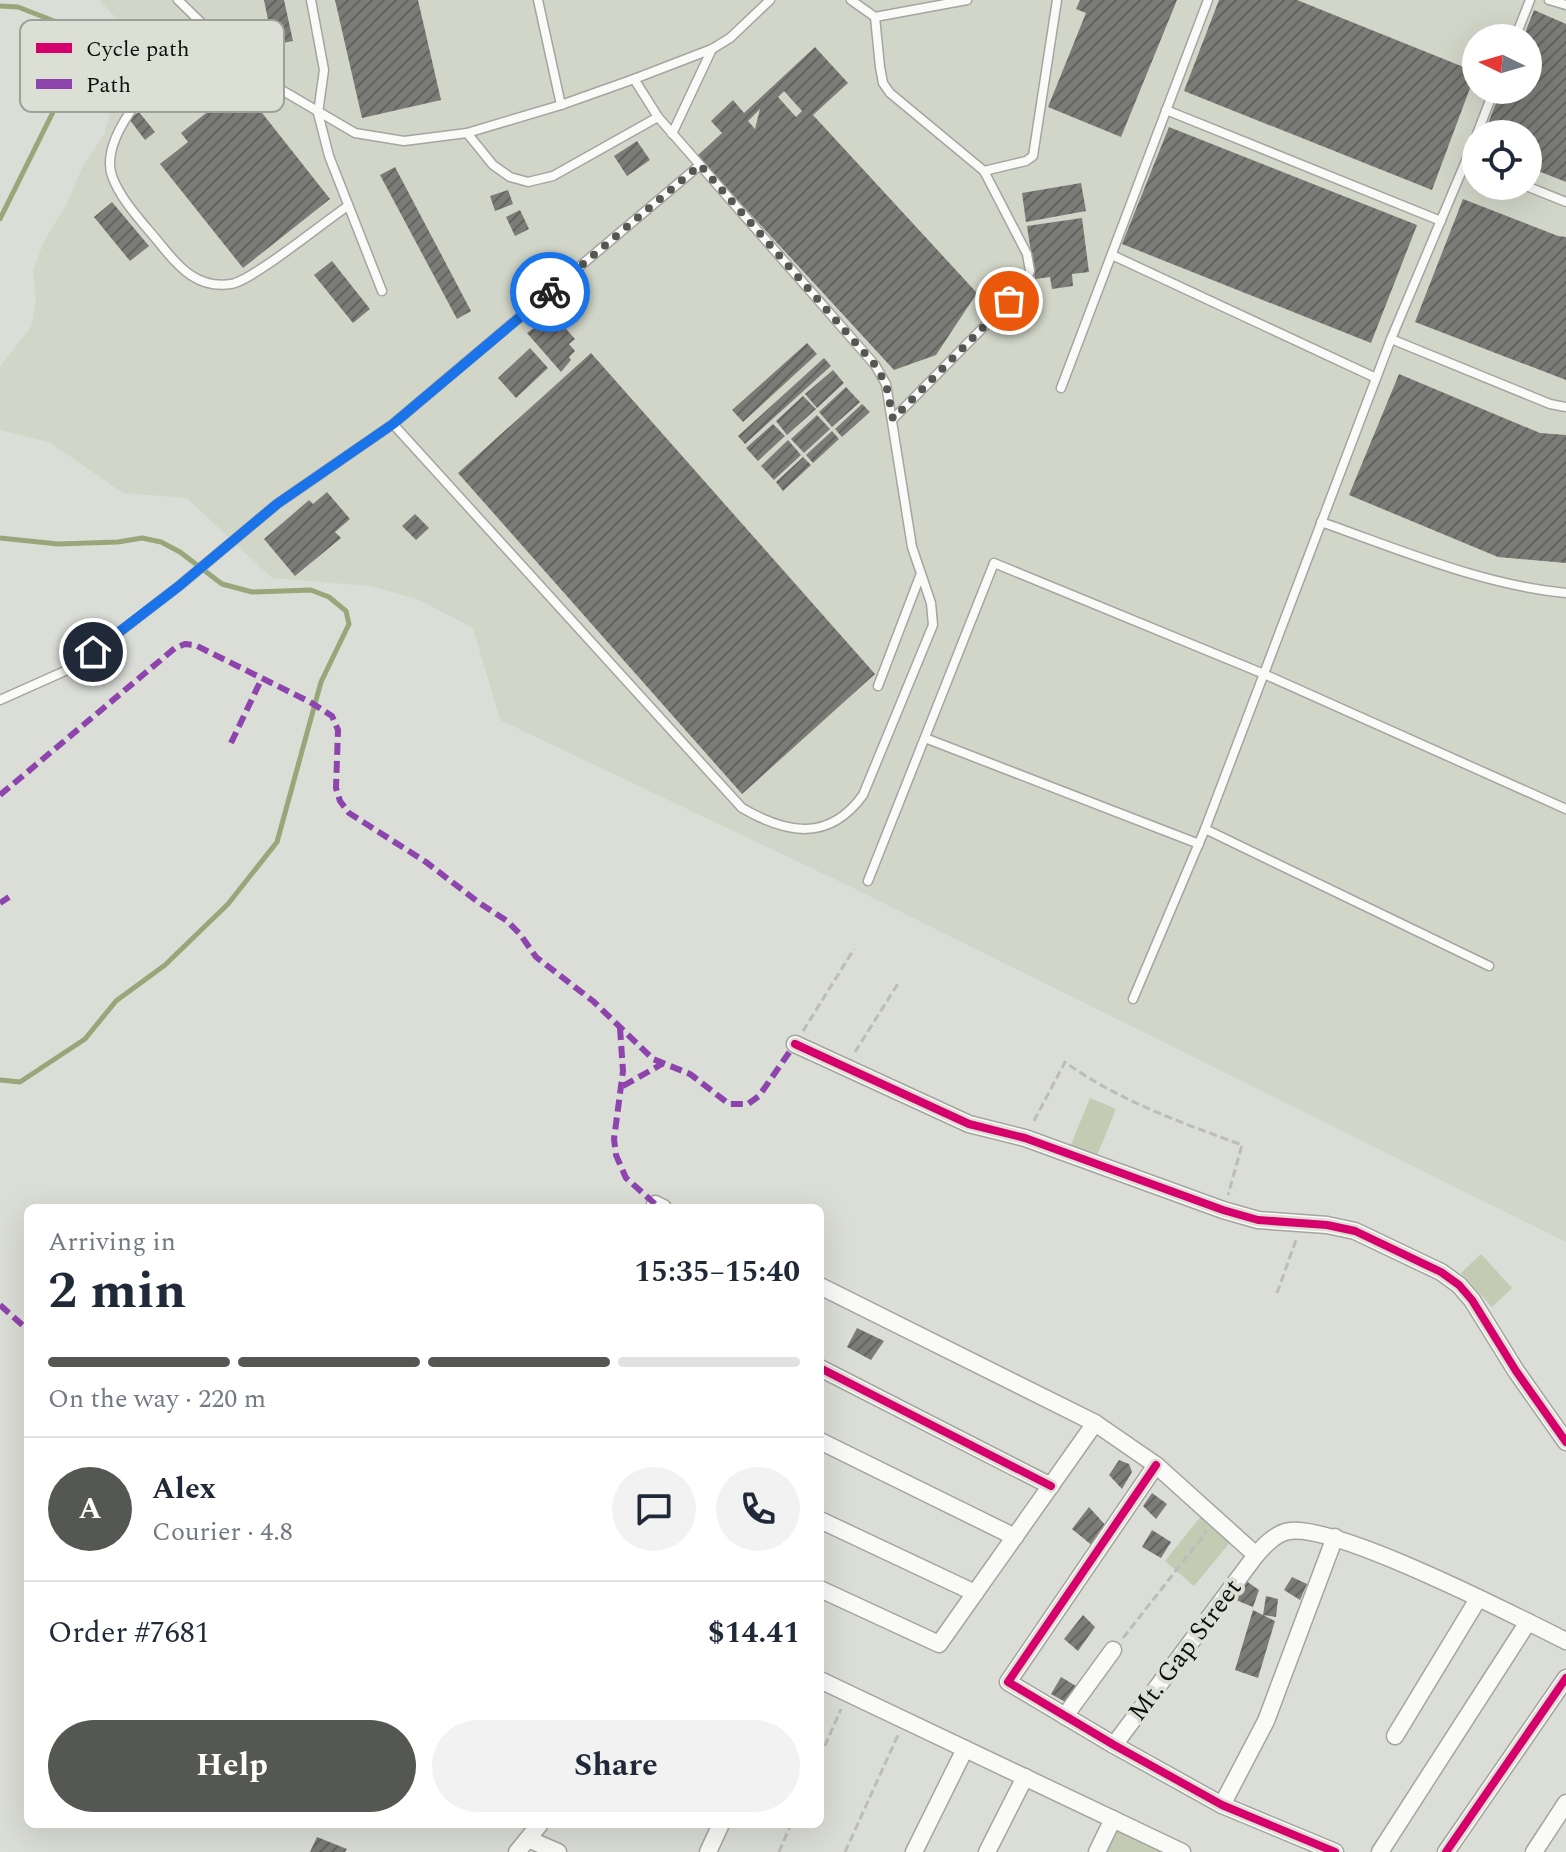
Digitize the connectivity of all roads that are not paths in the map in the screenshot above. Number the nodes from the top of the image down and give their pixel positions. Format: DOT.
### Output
graph roads {
  1 [pos="178,0"];
  2 [pos="311,0"];
  3 [pos="538,0"];
  4 [pos="770,0"];
  5 [pos="851,0"];
  6 [pos="967,0"];
  7 [pos="1057,0"];
  8 [pos="1208,0"];
  9 [pos="1530,0"];
  10 [pos="1549,0"];
  11 [pos="1566,5"];
  12 [pos="875,17"];
  13 [pos="199,20"];
  14 [pos="1521,24"];
  15 [pos="712,49"];
  16 [pos="634,79"];
  17 [pos="284,91"];
  18 [pos="561,105"];
  19 [pos="1166,110"];
  20 [pos="128,112"];
  21 [pos="318,113"];
  22 [pos="658,117"];
  23 [pos="467,133"];
  24 [pos="672,134"];
  25 [pos="700,165"];
  26 [pos="984,171"];
  27 [pos="1462,171"];
  28 [pos="1542,192"];
  29 [pos="1566,202"];
  30 [pos="348,206"];
  31 [pos="1441,221"];
  32 [pos="1112,255"];
  33 [pos="382,291"];
  34 [pos="1391,339"];
  35 [pos="1376,378"];
  36 [pos="1061,388"];
  37 [pos="1566,407"];
  38 [pos="893,419"];
  39 [pos="393,424"];
  40 [pos="1321,522"];
  41 [pos="920,576"];
  42 [pos="1566,593"];
  43 [pos="1264,674"];
  44 [pos="878,686"];
  45 [pos="0,700"];
  46 [pos="925,738"];
  47 [pos="1566,809"];
  48 [pos="1205,829"];
  49 [pos="1199,844"];
  50 [pos="868,881"];
  51 [pos="1489,966"];
  52 [pos="1133,999"];
  53 [pos="795,1044"];
  54 [pos="824,1288"];
  55 [pos="824,1370"];
  56 [pos="1095,1423"];
  57 [pos="1566,1442"];
  58 [pos="824,1443"];
  59 [pos="1156,1465"];
  60 [pos="1051,1486"];
  61 [pos="824,1522"];
  62 [pos="1015,1537"];
  63 [pos="1335,1537"];
  64 [pos="1256,1555"];
  65 [pos="824,1591"];
  66 [pos="975,1593"];
  67 [pos="1478,1599"];
  68 [pos="1528,1622"];
  69 [pos="1566,1641"];
  70 [pos="1113,1650"];
  71 [pos="1566,1678"];
  72 [pos="824,1682"];
  73 [pos="1065,1716"];
  74 [pos="1395,1736"];
  75 [pos="1114,1745"];
  76 [pos="965,1749"];
  77 [pos="1025,1777"];
  78 [pos="1566,1803"];
  79 [pos="1222,1805"];
  80 [pos="1113,1819"];
  81 [pos="537,1828"];
  82 [pos="719,1828"];
  83 [pos="523,1846"];
  84 [pos="558,1852"];
  85 [pos="708,1852"];
  86 [pos="914,1852"];
  87 [pos="987,1852"];
  88 [pos="1097,1852"];
  89 [pos="1182,1852"];
  90 [pos="1335,1852"];
  91 [pos="1380,1852"];
  92 [pos="1446,1852"];
  93 [pos="1534,1852"];
  1 -- 13 [label="lane"];
  2 -- 21 [label="lane"];
  3 -- 18 [label="lane"];
  4 -- 15 [label="lane"];
  5 -- 12 [label="lane"];
  6 -- 12 [label="lane"];
  7 -- 26 [label="lane"];
  8 -- 19 [label="lane"];
  9 -- 14 [label="lane"];
  10 -- 11 [label="lane"];
  12 -- 26 [label="lane"];
  15 -- 16 [label="lane"];
  15 -- 24 [label="lane"];
  16 -- 18 [label="lane"];
  16 -- 22 [label="lane"];
  17 -- 21 [label="lane"];
  18 -- 23 [label="lane"];
  19 -- 31 [label="lane"];
  19 -- 32 [label="lane"];
  20 -- 30 [label="lane"];
  21 -- 23 [label="lane"];
  21 -- 30 [label="lane"];
  22 -- 23 [label="lane"];
  22 -- 24 [label="lane"];
  24 -- 25 [label="lane"];
  25 -- 38 [label="lane"];
  25 -- 39 [label="lane"];
  26 -- 38 [label="lane"];
  27 -- 31 [label="lane"];
  28 -- 29 [label="lane"];
  30 -- 33 [label="lane"];
  31 -- 34 [label="lane"];
  32 -- 35 [label="lane"];
  32 -- 36 [label="lane"];
  34 -- 35 [label="lane"];
  34 -- 37 [label="lane"];
  35 -- 40 [label="lane"];
  38 -- 41 [label="lane"];
  39 -- 41 [label="lane"];
  39 -- 45 [label="lane"];
  40 -- 42 [label="lane"];
  40 -- 43 [label="lane"];
  41 -- 44 [label="lane"];
  43 -- 46 [label="lane"];
  43 -- 47 [label="lane"];
  43 -- 48 [label="lane"];
  46 -- 49 [label="lane"];
  46 -- 50 [label="lane"];
  48 -- 49 [label="lane"];
  48 -- 51 [label="lane"];
  49 -- 52 [label="lane"];
  53 -- 57 [label="street"];
  54 -- 56 [label="street"];
  55 -- 60 [label="street"];
  56 -- 59 [label="street"];
  56 -- 60 [label="street"];
  58 -- 62 [label="street"];
  59 -- 64 [label="street"];
  59 -- 73 [label="street"];
  60 -- 62 [label="street"];
  61 -- 66 [label="street"];
  62 -- 66 [label="street"];
  63 -- 64 [label="street, Mt. Gap Street"];
  63 -- 67 [label="street, Mt. Gap Street"];
  63 -- 79 [label="street"];
  64 -- 75 [label="street, Mt. Gap Street"];
  65 -- 66 [label="street"];
  67 -- 68 [label="street, Mt. Gap Street"];
  67 -- 74 [label="street"];
  68 -- 69 [label="street, Mt. Gap Street"];
  68 -- 91 [label="street"];
  70 -- 73 [label="street"];
  71 -- 92 [label="street"];
  72 -- 76 [label="street"];
  73 -- 75 [label="street"];
  75 -- 79 [label="street"];
  76 -- 77 [label="street"];
  76 -- 86 [label="street"];
  77 -- 80 [label="street"];
  77 -- 87 [label="street"];
  78 -- 93 [label="street"];
  79 -- 90 [label="street"];
  80 -- 88 [label="street"];
  80 -- 89 [label="street"];
  81 -- 83 [label="street"];
  82 -- 85 [label="street"];
  83 -- 84 [label="street"];
}
